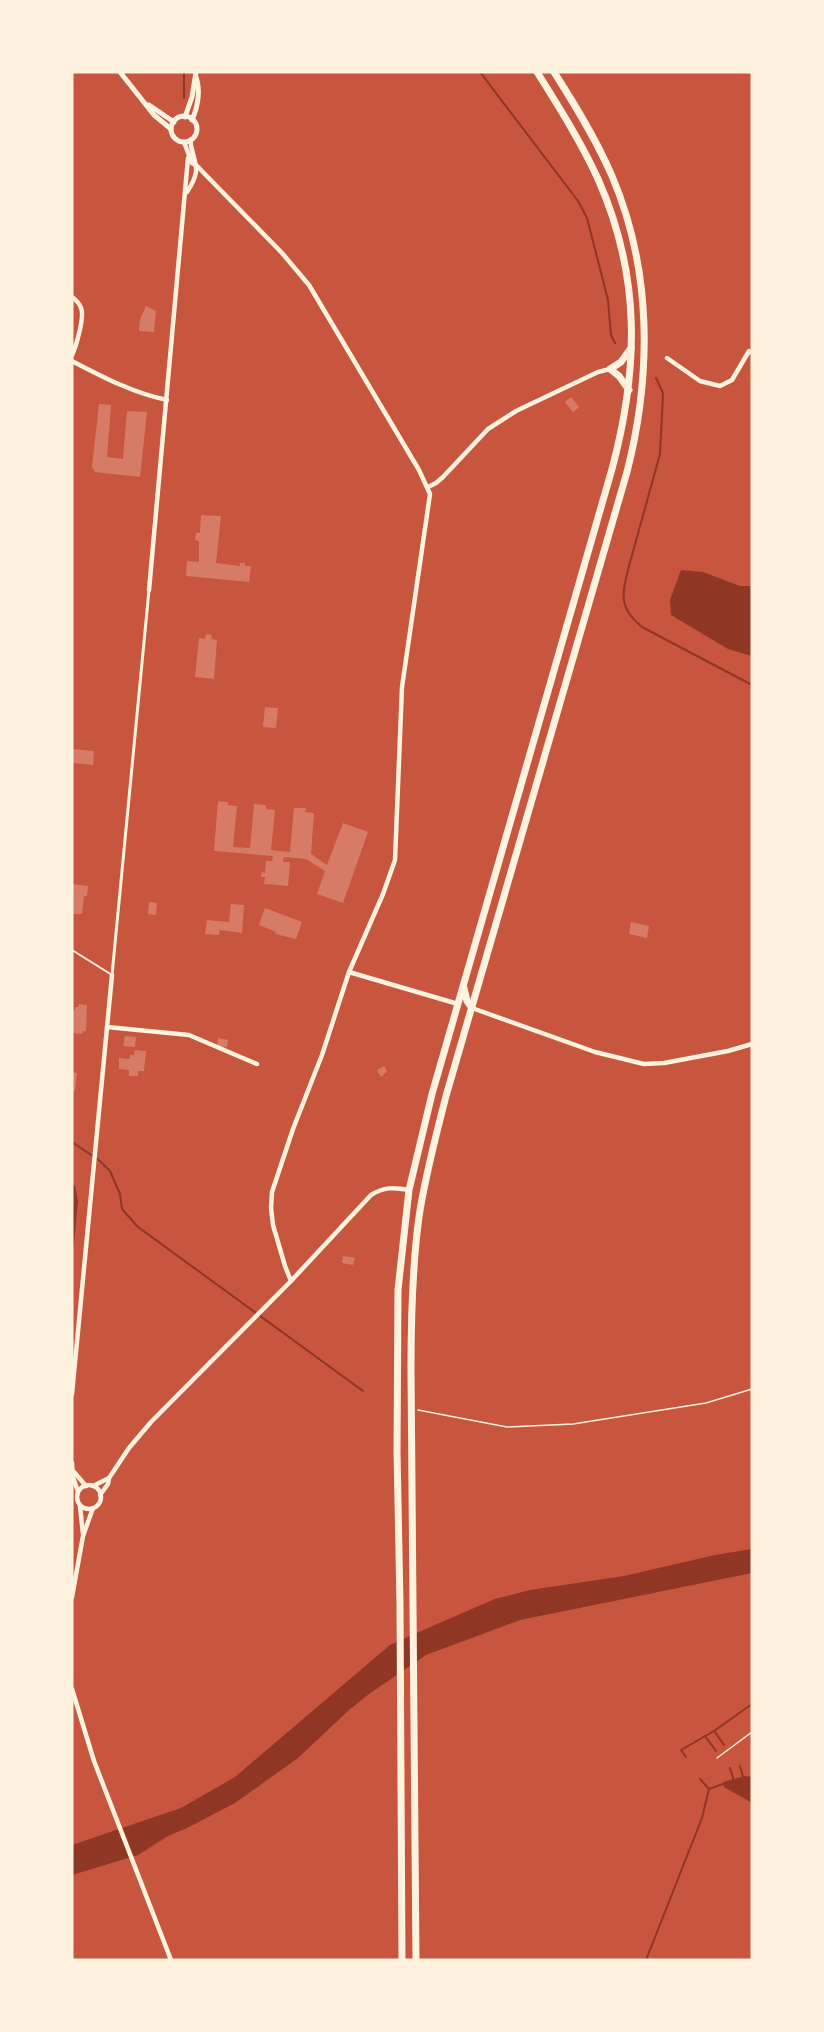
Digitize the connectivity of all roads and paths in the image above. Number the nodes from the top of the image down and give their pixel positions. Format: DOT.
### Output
graph roads {
  1 [pos="120,72"];
  2 [pos="537,72"];
  3 [pos="554,72"];
  4 [pos="196,74"];
  5 [pos="143,100"];
  6 [pos="185,117"];
  7 [pos="192,120"];
  8 [pos="174,122"];
  9 [pos="171,129"];
  10 [pos="187,141"];
  11 [pos="188,158"];
  12 [pos="197,166"];
  13 [pos="209,179"];
  14 [pos="194,181"];
  15 [pos="187,192"];
  16 [pos="72,297"];
  17 [pos="752,344"];
  18 [pos="632,346"];
  19 [pos="750,352"];
  20 [pos="72,355"];
  21 [pos="667,358"];
  22 [pos="72,361"];
  23 [pos="610,369"];
  24 [pos="629,390"];
  25 [pos="167,400"];
  26 [pos="428,487"];
  27 [pos="149,590"];
  28 [pos="72,950"];
  29 [pos="349,972"];
  30 [pos="112,975"];
  31 [pos="463,986"];
  32 [pos="458,1004"];
  33 [pos="472,1008"];
  34 [pos="107,1027"];
  35 [pos="752,1044"];
  36 [pos="256,1064"];
  37 [pos="409,1190"];
  38 [pos="291,1281"];
  39 [pos="752,1389"];
  40 [pos="72,1394"];
  41 [pos="411,1408"];
  42 [pos="72,1463"];
  43 [pos="74,1472"];
  44 [pos="109,1478"];
  45 [pos="86,1486"];
  46 [pos="93,1486"];
  47 [pos="78,1492"];
  48 [pos="100,1495"];
  49 [pos="80,1506"];
  50 [pos="93,1508"];
  51 [pos="83,1536"];
  52 [pos="72,1597"];
  53 [pos="72,1689"];
  54 [pos="752,1731"];
  55 [pos="717,1758"];
  56 [pos="171,1960"];
  57 [pos="402,1960"];
  58 [pos="416,1960"];
  1 -- 5 [label="street"];
  2 -- 18 [label="main road"];
  3 -- 33 [label="main road"];
  4 -- 6 [label="street"];
  4 -- 7 [label="street"];
  5 -- 8 [label="street"];
  5 -- 9 [label="street"];
  6 -- 7 [label="street"];
  6 -- 8 [label="street"];
  7 -- 10 [label="street"];
  8 -- 9 [label="street"];
  9 -- 10 [label="street"];
  10 -- 11 [label="street"];
  10 -- 12 [label="street"];
  11 -- 12 [label="street"];
  11 -- 15 [label="street"];
  12 -- 13 [label="street"];
  12 -- 14 [label="street"];
  13 -- 14 [label="street"];
  13 -- 26 [label="street"];
  14 -- 15 [label="street"];
  15 -- 25 [label="street"];
  16 -- 20 [label="street"];
  17 -- 19 [label="street"];
  18 -- 23 [label="main road"];
  18 -- 24 [label="main road"];
  19 -- 21 [label="street"];
  22 -- 25 [label="street"];
  23 -- 24 [label="main road"];
  23 -- 26 [label="street"];
  24 -- 31 [label="main road"];
  25 -- 27 [label="street"];
  26 -- 29 [label="street"];
  27 -- 30 [label="street"];
  28 -- 30 [label="lane"];
  29 -- 32 [label="street"];
  29 -- 38 [label="street"];
  30 -- 34 [label="street"];
  31 -- 32 [label="main road"];
  31 -- 33 [label="main road"];
  32 -- 37 [label="main road"];
  33 -- 35 [label="street"];
  33 -- 41 [label="main road"];
  34 -- 36 [label="street"];
  34 -- 40 [label="street"];
  37 -- 38 [label="street"];
  37 -- 57 [label="main road"];
  38 -- 44 [label="street"];
  39 -- 41 [label="path"];
  41 -- 58 [label="main road"];
  42 -- 43 [label="street"];
  43 -- 45 [label="street"];
  43 -- 47 [label="street"];
  44 -- 46 [label="street"];
  44 -- 48 [label="street"];
  45 -- 46 [label="street"];
  45 -- 47 [label="street"];
  46 -- 48 [label="street"];
  47 -- 49 [label="street"];
  48 -- 50 [label="street"];
  49 -- 50 [label="street"];
  49 -- 51 [label="street"];
  50 -- 51 [label="street"];
  51 -- 52 [label="street"];
  53 -- 56 [label="street"];
  54 -- 55 [label="path"];
}
